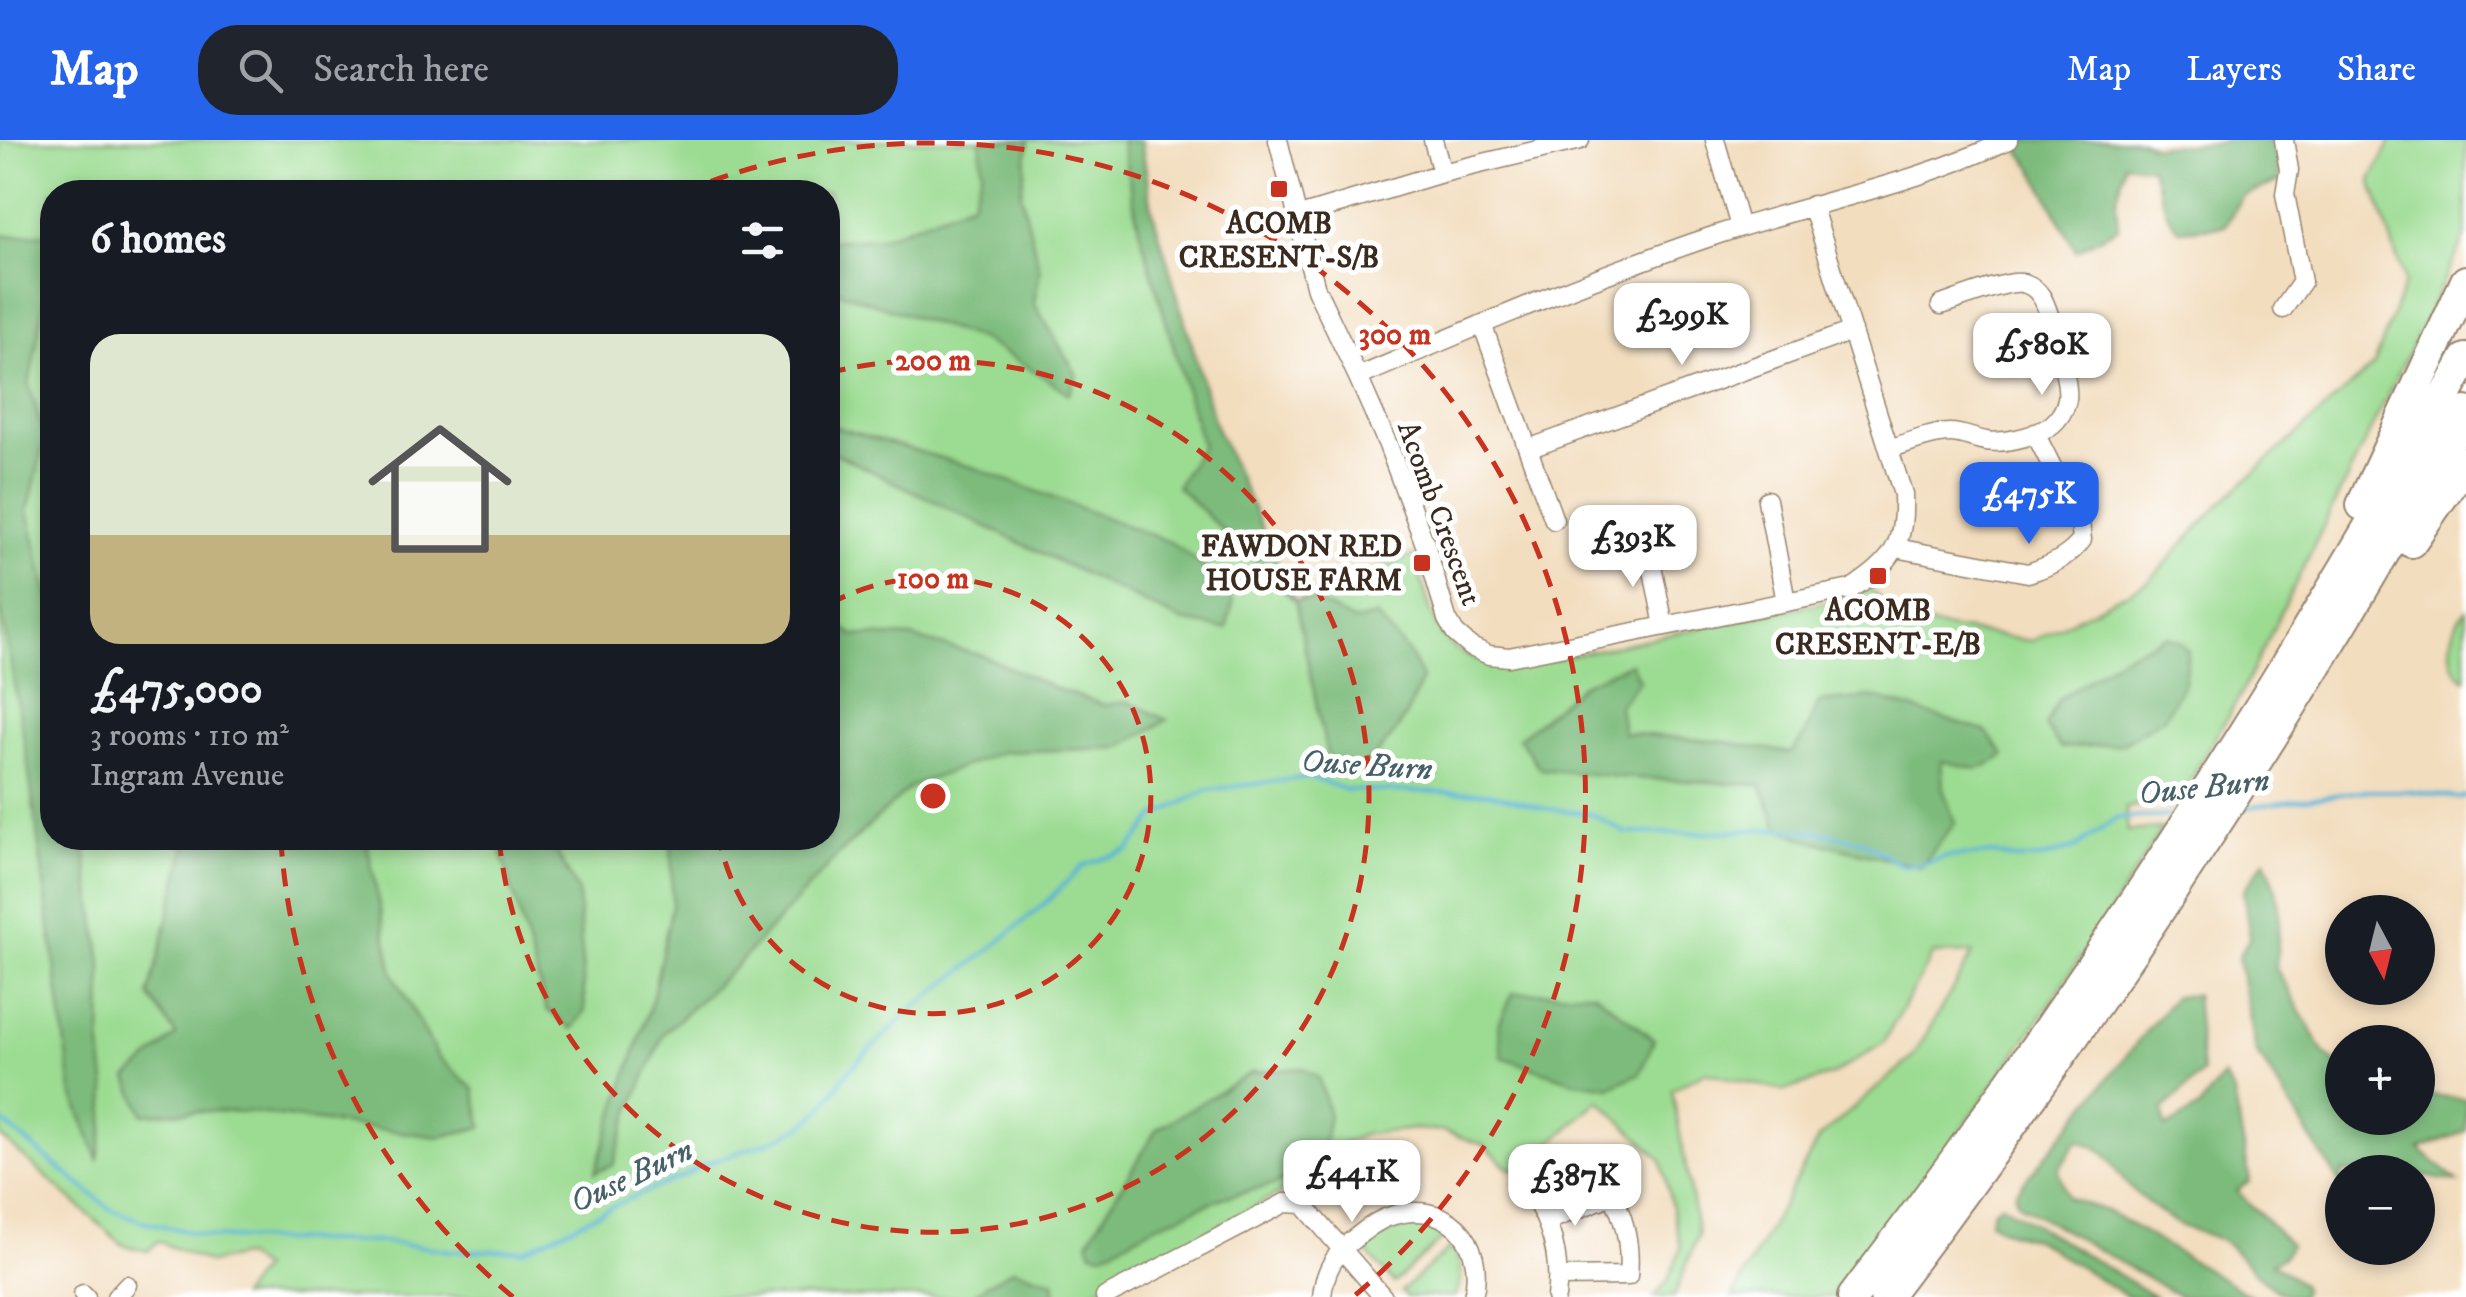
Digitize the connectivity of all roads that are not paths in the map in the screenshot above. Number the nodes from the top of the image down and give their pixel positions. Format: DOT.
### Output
graph roads {
  1 [pos="1278,140"];
  2 [pos="1432,140"];
  3 [pos="1580,140"];
  4 [pos="1715,140"];
  5 [pos="2008,140"];
  6 [pos="2284,140"];
  7 [pos="1442,174"];
  8 [pos="1812,204"];
  9 [pos="1296,217"];
  10 [pos="1740,227"];
  11 [pos="2466,281"];
  12 [pos="1964,298"];
  13 [pos="1941,305"];
  14 [pos="2283,308"];
  15 [pos="1971,317"];
  16 [pos="1482,324"];
  17 [pos="1852,331"];
  18 [pos="2466,359"];
  19 [pos="1358,377"];
  20 [pos="2466,412"];
  21 [pos="2035,433"];
  22 [pos="1890,449"];
  23 [pos="1528,450"];
  24 [pos="2466,462"];
  25 [pos="1767,500"];
  26 [pos="1554,520"];
  27 [pos="1648,545"];
  28 [pos="1896,548"];
  29 [pos="1786,602"];
  30 [pos="1664,626"];
  31 [pos="2309,654"];
  32 [pos="2207,815"];
  33 [pos="1522,1180"];
  34 [pos="1548,1221"];
  35 [pos="1341,1248"];
  36 [pos="1559,1277"];
  37 [pos="1104,1297"];
  38 [pos="1322,1297"];
  39 [pos="1383,1297"];
  40 [pos="1473,1297"];
  41 [pos="1556,1297"];
  42 [pos="1854,1297"];
  43 [pos="1885,1297"];
  1 -- 9 [label="street, Acomb Crescent"];
  2 -- 7 [label="street"];
  3 -- 7 [label="street"];
  4 -- 10 [label="street"];
  5 -- 8 [label="street"];
  6 -- 14 [label="street"];
  7 -- 9 [label="street"];
  8 -- 10 [label="street"];
  8 -- 17 [label="street"];
  9 -- 19 [label="street, Acomb Crescent"];
  10 -- 16 [label="street"];
  11 -- 31 [label="highway"];
  12 -- 13 [label="street"];
  12 -- 15 [label="street"];
  12 -- 21 [label="street"];
  16 -- 19 [label="street"];
  16 -- 23 [label="street"];
  17 -- 22 [label="street"];
  17 -- 23 [label="street"];
  18 -- 31 [label="highway"];
  19 -- 30 [label="street, Acomb Crescent"];
  20 -- 31 [label="highway"];
  21 -- 22 [label="street"];
  21 -- 28 [label="street"];
  22 -- 28 [label="street"];
  23 -- 26 [label="street"];
  24 -- 31 [label="highway"];
  25 -- 29 [label="street"];
  27 -- 30 [label="street"];
  28 -- 29 [label="street, Acomb Crescent"];
  29 -- 30 [label="street, Acomb Crescent"];
  31 -- 32 [label="highway"];
  32 -- 42 [label="highway"];
  32 -- 43 [label="highway"];
  33 -- 34 [label="street"];
  34 -- 36 [label="street"];
  34 -- 36 [label="street"];
  35 -- 37 [label="street"];
  35 -- 38 [label="street"];
  35 -- 39 [label="street"];
  35 -- 40 [label="street"];
  36 -- 41 [label="street"];
}
